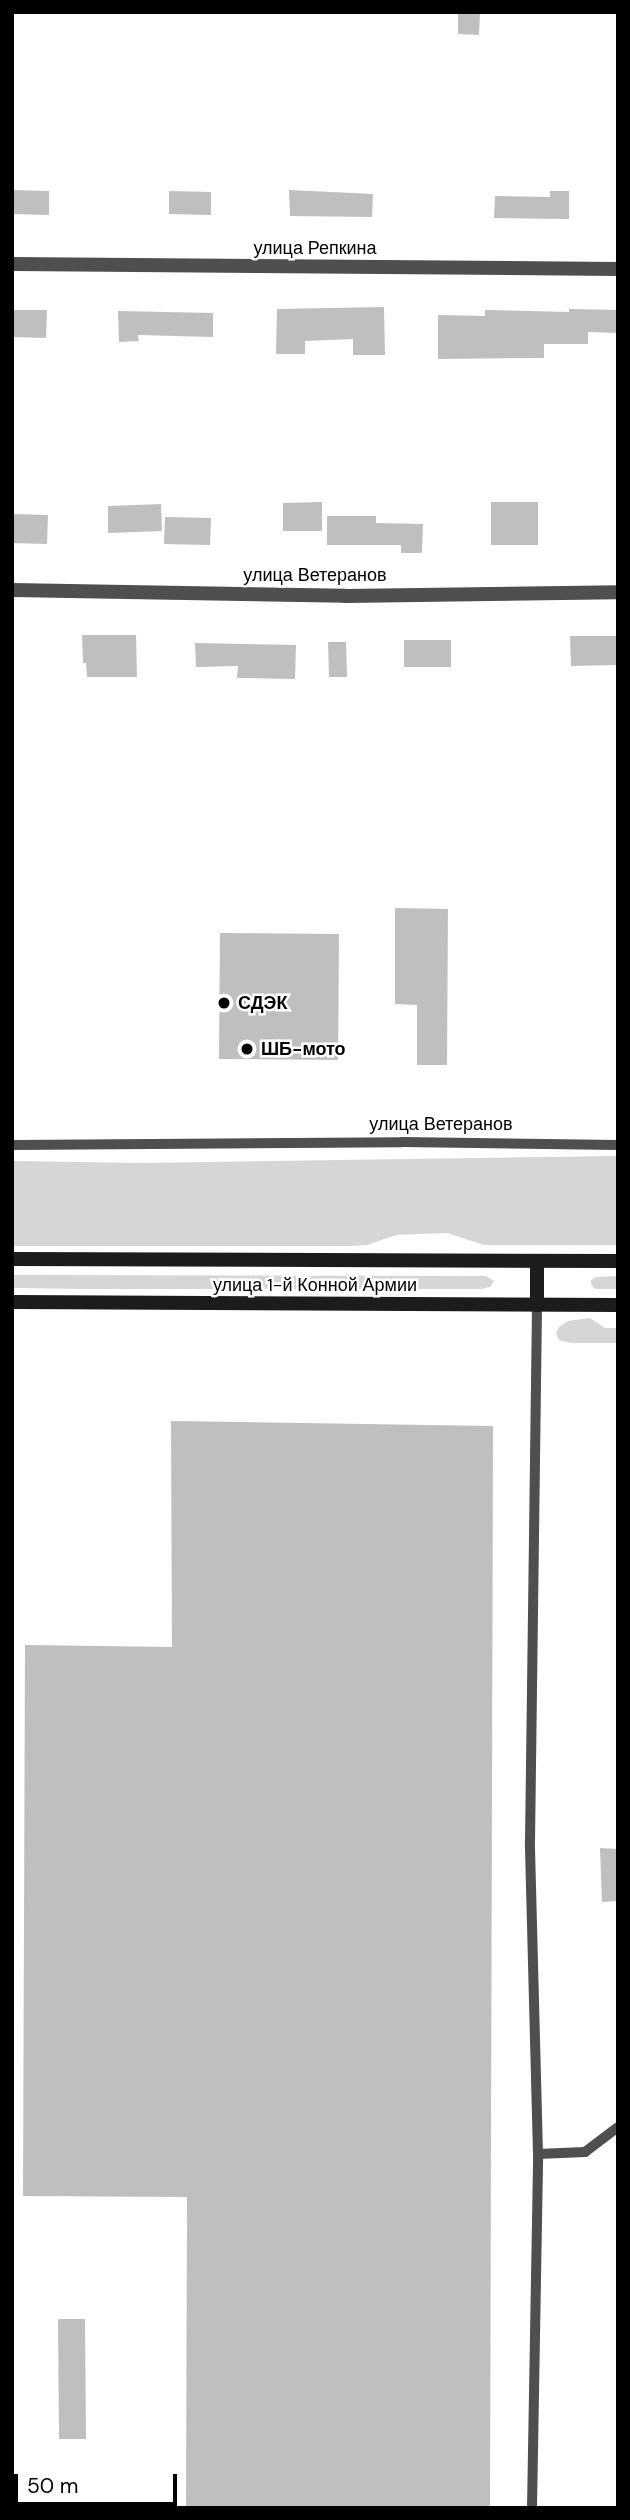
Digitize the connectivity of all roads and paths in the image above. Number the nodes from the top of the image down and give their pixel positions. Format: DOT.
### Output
graph roads {
  1 [pos="12,264"];
  2 [pos="618,269"];
  3 [pos="12,590"];
  4 [pos="618,592"];
  5 [pos="12,1145"];
  6 [pos="618,1145"];
  7 [pos="12,1259"];
  8 [pos="537,1261"];
  9 [pos="618,1261"];
  10 [pos="12,1302"];
  11 [pos="537,1305"];
  12 [pos="618,1306"];
  13 [pos="618,2127"];
  14 [pos="538,2154"];
  15 [pos="532,2508"];
  1 -- 2 [label="street, улица Репкина"];
  3 -- 4 [label="street, улица Ветеранов"];
  5 -- 6 [label="lane, улица Ветеранов"];
  7 -- 8 [label="main road, улица 1-й Конной Армии"];
  8 -- 9 [label="main road, улица 1-й Конной Армии"];
  8 -- 11 [label="main road"];
  10 -- 11 [label="main road, улица 1-й Конной Армии"];
  11 -- 12 [label="main road, улица 1-й Конной Армии"];
  11 -- 14 [label="lane"];
  13 -- 14 [label="lane"];
  14 -- 15 [label="lane"];
}
